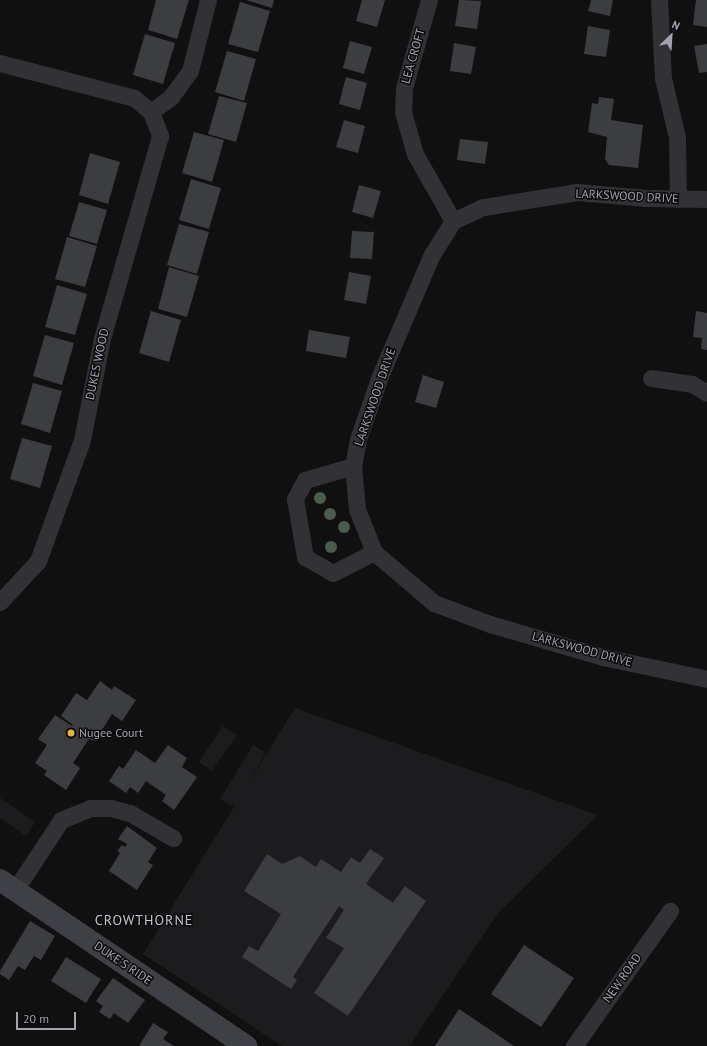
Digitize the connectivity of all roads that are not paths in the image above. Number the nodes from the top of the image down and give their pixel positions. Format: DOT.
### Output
graph roads {
  1 [pos="208,0"];
  2 [pos="429,0"];
  3 [pos="659,0"];
  4 [pos="0,62"];
  5 [pos="151,112"];
  6 [pos="678,199"];
  7 [pos="707,199"];
  8 [pos="453,221"];
  9 [pos="651,378"];
  10 [pos="707,393"];
  11 [pos="353,466"];
  12 [pos="374,552"];
  13 [pos="0,602"];
  14 [pos="707,679"];
  15 [pos="173,838"];
  16 [pos="8,885"];
  17 [pos="670,911"];
  18 [pos="246,1046"];
  19 [pos="574,1046"];
  1 -- 5 [label="street"];
  2 -- 8 [label="street, LEA CROFT"];
  3 -- 6 [label="street"];
  4 -- 5 [label="street, DUKES WOOD"];
  5 -- 13 [label="street, DUKES WOOD"];
  6 -- 7 [label="street, LARKSWOOD DRIVE"];
  6 -- 8 [label="street, LARKSWOOD DRIVE"];
  8 -- 11 [label="street, LARKSWOOD DRIVE"];
  9 -- 10 [label="street"];
  11 -- 12 [label="street, LARKSWOOD DRIVE"];
  11 -- 12 [label="street"];
  12 -- 14 [label="street, LARKSWOOD DRIVE"];
  15 -- 16 [label="street"];
  16 -- 18 [label="main road, DUKE'S RIDE"];
  17 -- 19 [label="street, NEW ROAD"];
}
